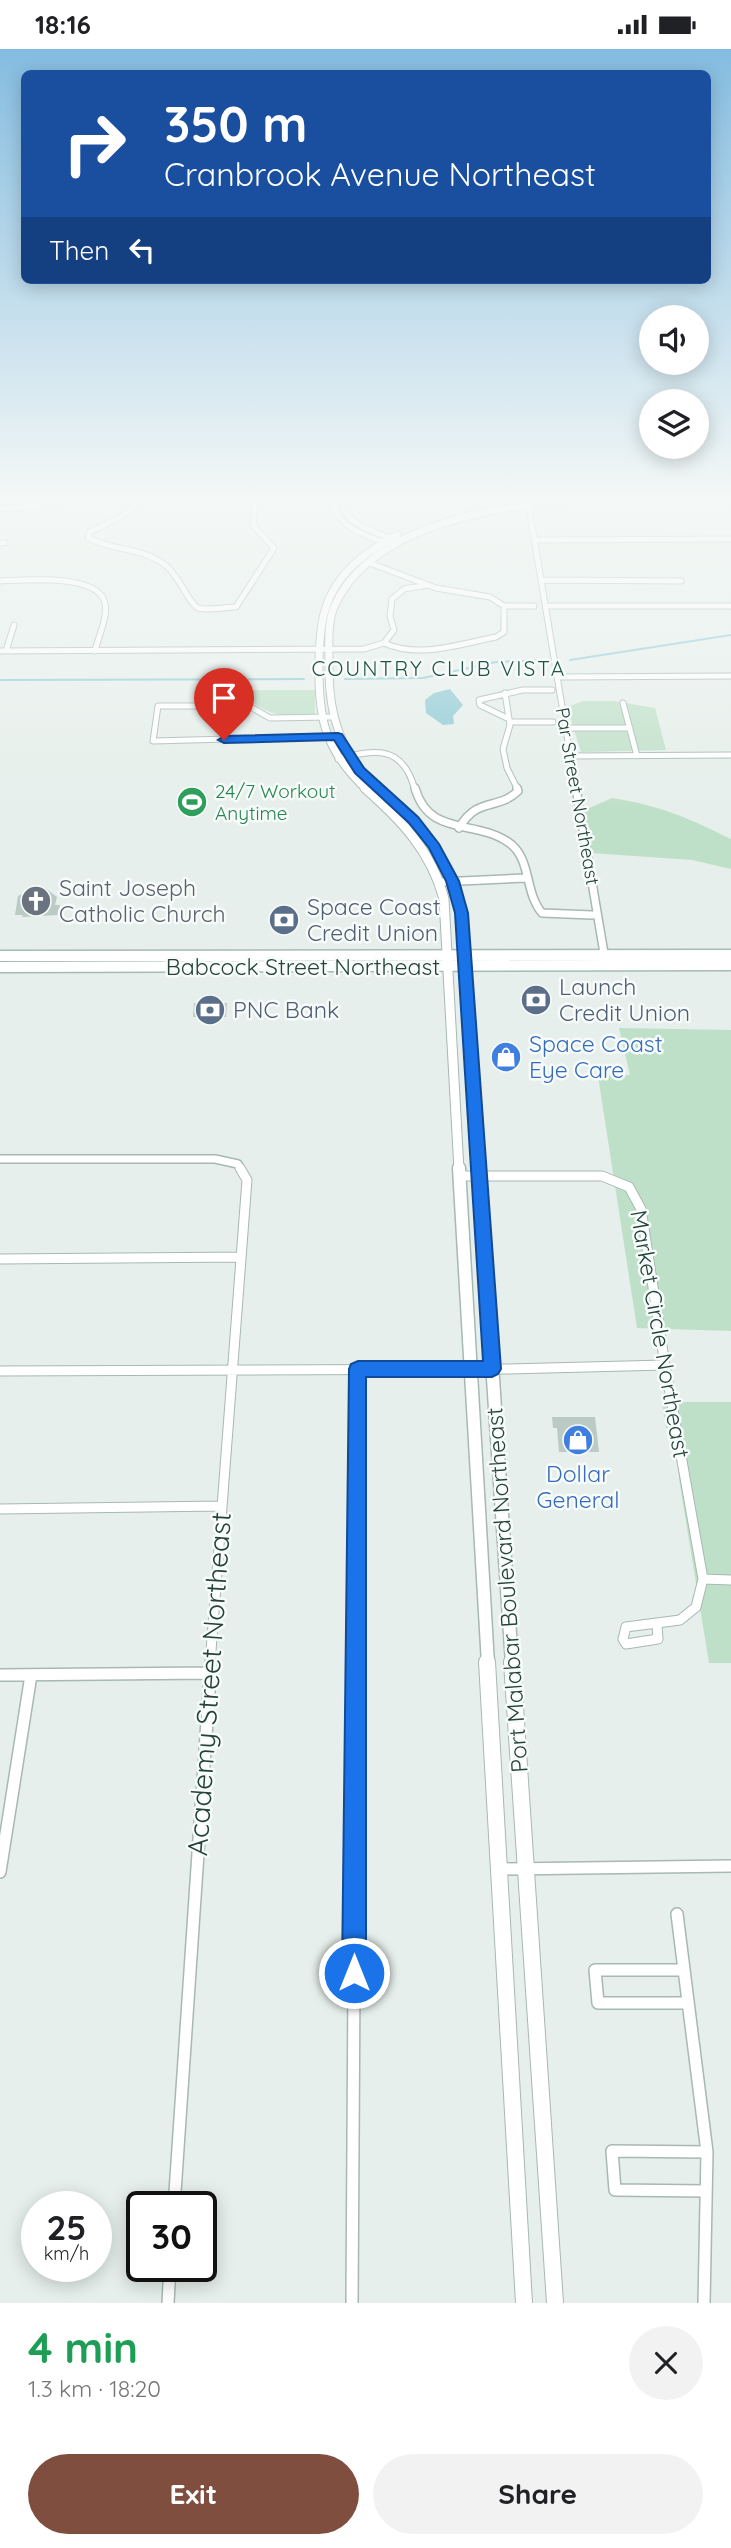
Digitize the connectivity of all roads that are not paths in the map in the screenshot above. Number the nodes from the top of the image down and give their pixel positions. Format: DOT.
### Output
graph roads {
  1 [pos="104,600"];
  2 [pos="189,600"];
  3 [pos="241,600"];
  4 [pos="329,600"];
  5 [pos="337,600"];
  6 [pos="392,600"];
  7 [pos="495,600"];
  8 [pos="545,600"];
  9 [pos="504,606"];
  10 [pos="534,606"];
  11 [pos="546,606"];
  12 [pos="731,606"];
  13 [pos="15,625"];
  14 [pos="384,643"];
  15 [pos="320,650"];
  16 [pos="330,650"];
  17 [pos="3,651"];
  18 [pos="95,651"];
  19 [pos="731,676"];
  20 [pos="558,677"];
  21 [pos="552,689"];
  22 [pos="505,693"];
  23 [pos="623,703"];
  24 [pos="331,717"];
  25 [pos="319,718"];
  26 [pos="510,720"];
  27 [pos="552,722"];
  28 [pos="630,728"];
  29 [pos="566,729"];
  30 [pos="338,736"];
  31 [pos="326,738"];
  32 [pos="731,755"];
  33 [pos="349,756"];
  34 [pos="571,756"];
  35 [pos="637,756"];
  36 [pos="338,759"];
  37 [pos="459,828"];
  38 [pos="525,878"];
  39 [pos="453,881"];
  40 [pos="440,883"];
  41 [pos="592,915"];
  42 [pos="449,955"];
  43 [pos="731,955"];
  44 [pos="0,956"];
  45 [pos="606,960"];
  46 [pos="465,961"];
  47 [pos="731,965"];
  48 [pos="0,967"];
  49 [pos="450,967"];
  50 [pos="0,1159"];
  51 [pos="461,1176"];
  52 [pos="479,1176"];
  53 [pos="241,1257"];
  54 [pos="0,1259"];
  55 [pos="665,1366"];
  56 [pos="358,1369"];
  57 [pos="472,1369"];
  58 [pos="492,1369"];
  59 [pos="233,1370"];
  60 [pos="0,1371"];
  61 [pos="221,1506"];
  62 [pos="0,1509"];
  63 [pos="704,1579"];
  64 [pos="731,1580"];
  65 [pos="657,1625"];
  66 [pos="487,1626"];
  67 [pos="511,1627"];
  68 [pos="209,1673"];
  69 [pos="0,1675"];
  70 [pos="31,1675"];
  71 [pos="731,1865"];
  72 [pos="524,1868"];
  73 [pos="499,1869"];
  74 [pos="0,1872"];
  75 [pos="677,1914"];
  76 [pos="684,1970"];
  77 [pos="688,2003"];
  78 [pos="707,2152"];
  79 [pos="175,2191"];
  80 [pos="706,2191"];
  81 [pos="169,2282"];
  82 [pos="168,2303"];
  83 [pos="352,2303"];
  84 [pos="524,2303"];
  85 [pos="555,2303"];
  86 [pos="704,2303"];
  1 -- 18 [label="street"];
  2 -- 3 [label="street"];
  4 -- 15 [label="street, Port Malabar Boulevard Northeast"];
  5 -- 16 [label="street, Port Malabar Boulevard Northeast"];
  6 -- 14 [label="street"];
  7 -- 9 [label="street"];
  8 -- 11 [label="street, Par Street Northeast"];
  9 -- 10 [label="street"];
  9 -- 14 [label="street"];
  11 -- 12 [label="street"];
  11 -- 20 [label="street, Par Street Northeast"];
  13 -- 17 [label="street"];
  14 -- 16 [label="street"];
  15 -- 16 [label="street"];
  15 -- 18 [label="street"];
  15 -- 25 [label="street, Port Malabar Boulevard Northeast"];
  16 -- 24 [label="street, Port Malabar Boulevard Northeast"];
  17 -- 18 [label="street"];
  19 -- 20 [label="street"];
  20 -- 29 [label="street, Par Street Northeast"];
  21 -- 22 [label="street"];
  22 -- 26 [label="street"];
  22 -- 26 [label="street"];
  23 -- 28 [label="street"];
  24 -- 25 [label="street"];
  24 -- 30 [label="street, Port Malabar Boulevard Northeast"];
  25 -- 31 [label="street, Port Malabar Boulevard Northeast"];
  25 -- 31 [label="street"];
  26 -- 27 [label="street"];
  26 -- 37 [label="street"];
  28 -- 29 [label="street"];
  28 -- 35 [label="street"];
  29 -- 34 [label="street, Par Street Northeast"];
  30 -- 31 [label="street"];
  30 -- 33 [label="street, Port Malabar Boulevard Northeast"];
  31 -- 36 [label="street, Port Malabar Boulevard Northeast"];
  32 -- 35 [label="street"];
  33 -- 36 [label="street"];
  33 -- 37 [label="street"];
  33 -- 39 [label="street, Port Malabar Boulevard Northeast"];
  34 -- 35 [label="street"];
  34 -- 45 [label="street, Par Street Northeast"];
  36 -- 40 [label="street, Port Malabar Boulevard Northeast"];
  37 -- 38 [label="street"];
  38 -- 39 [label="street"];
  38 -- 41 [label="street"];
  39 -- 40 [label="street"];
  39 -- 46 [label="street, Port Malabar Boulevard Northeast"];
  40 -- 42 [label="street, Port Malabar Boulevard Northeast"];
  42 -- 44 [label="main road, Babcock Street Northeast"];
  42 -- 46 [label="main road, Babcock Street Northeast"];
  42 -- 49 [label="street, Port Malabar Boulevard Northeast"];
  43 -- 45 [label="main road, Babcock Street Northeast"];
  45 -- 46 [label="main road, Babcock Street Northeast"];
  45 -- 47 [label="main road, Babcock Street Northeast"];
  46 -- 49 [label="main road, Babcock Street Northeast"];
  46 -- 52 [label="street, Port Malabar Boulevard Northeast"];
  48 -- 49 [label="main road, Babcock Street Northeast"];
  49 -- 51 [label="street, Port Malabar Boulevard Northeast"];
  50 -- 53 [label="street, Academy Street Northeast"];
  51 -- 52 [label="street, Market Circle Northeast"];
  51 -- 57 [label="street, Port Malabar Boulevard Northeast"];
  52 -- 55 [label="street, Market Circle Northeast"];
  52 -- 58 [label="street, Port Malabar Boulevard Northeast"];
  53 -- 54 [label="street"];
  53 -- 59 [label="street, Academy Street Northeast"];
  55 -- 58 [label="street"];
  55 -- 63 [label="street, Market Circle Northeast"];
  56 -- 57 [label="street"];
  56 -- 59 [label="street"];
  56 -- 83 [label="street"];
  57 -- 58 [label="street"];
  57 -- 66 [label="street, Port Malabar Boulevard Northeast"];
  58 -- 67 [label="street, Port Malabar Boulevard Northeast"];
  59 -- 60 [label="street"];
  59 -- 61 [label="street, Academy Street Northeast"];
  61 -- 62 [label="street"];
  61 -- 68 [label="street, Academy Street Northeast"];
  63 -- 64 [label="street"];
  63 -- 65 [label="street"];
  66 -- 67 [label="street"];
  66 -- 73 [label="street, Port Malabar Boulevard Northeast"];
  67 -- 72 [label="street, Port Malabar Boulevard Northeast"];
  68 -- 70 [label="street"];
  68 -- 79 [label="street, Academy Street Northeast"];
  69 -- 70 [label="street"];
  70 -- 74 [label="street"];
  71 -- 72 [label="street"];
  72 -- 73 [label="street"];
  72 -- 85 [label="street, Port Malabar Boulevard Northeast"];
  73 -- 84 [label="street, Port Malabar Boulevard Northeast"];
  75 -- 76 [label="street"];
  76 -- 77 [label="street"];
  76 -- 77 [label="street"];
  77 -- 78 [label="street"];
  78 -- 80 [label="street"];
  78 -- 80 [label="street"];
  80 -- 86 [label="street"];
  81 -- 82 [label="street"];
}
